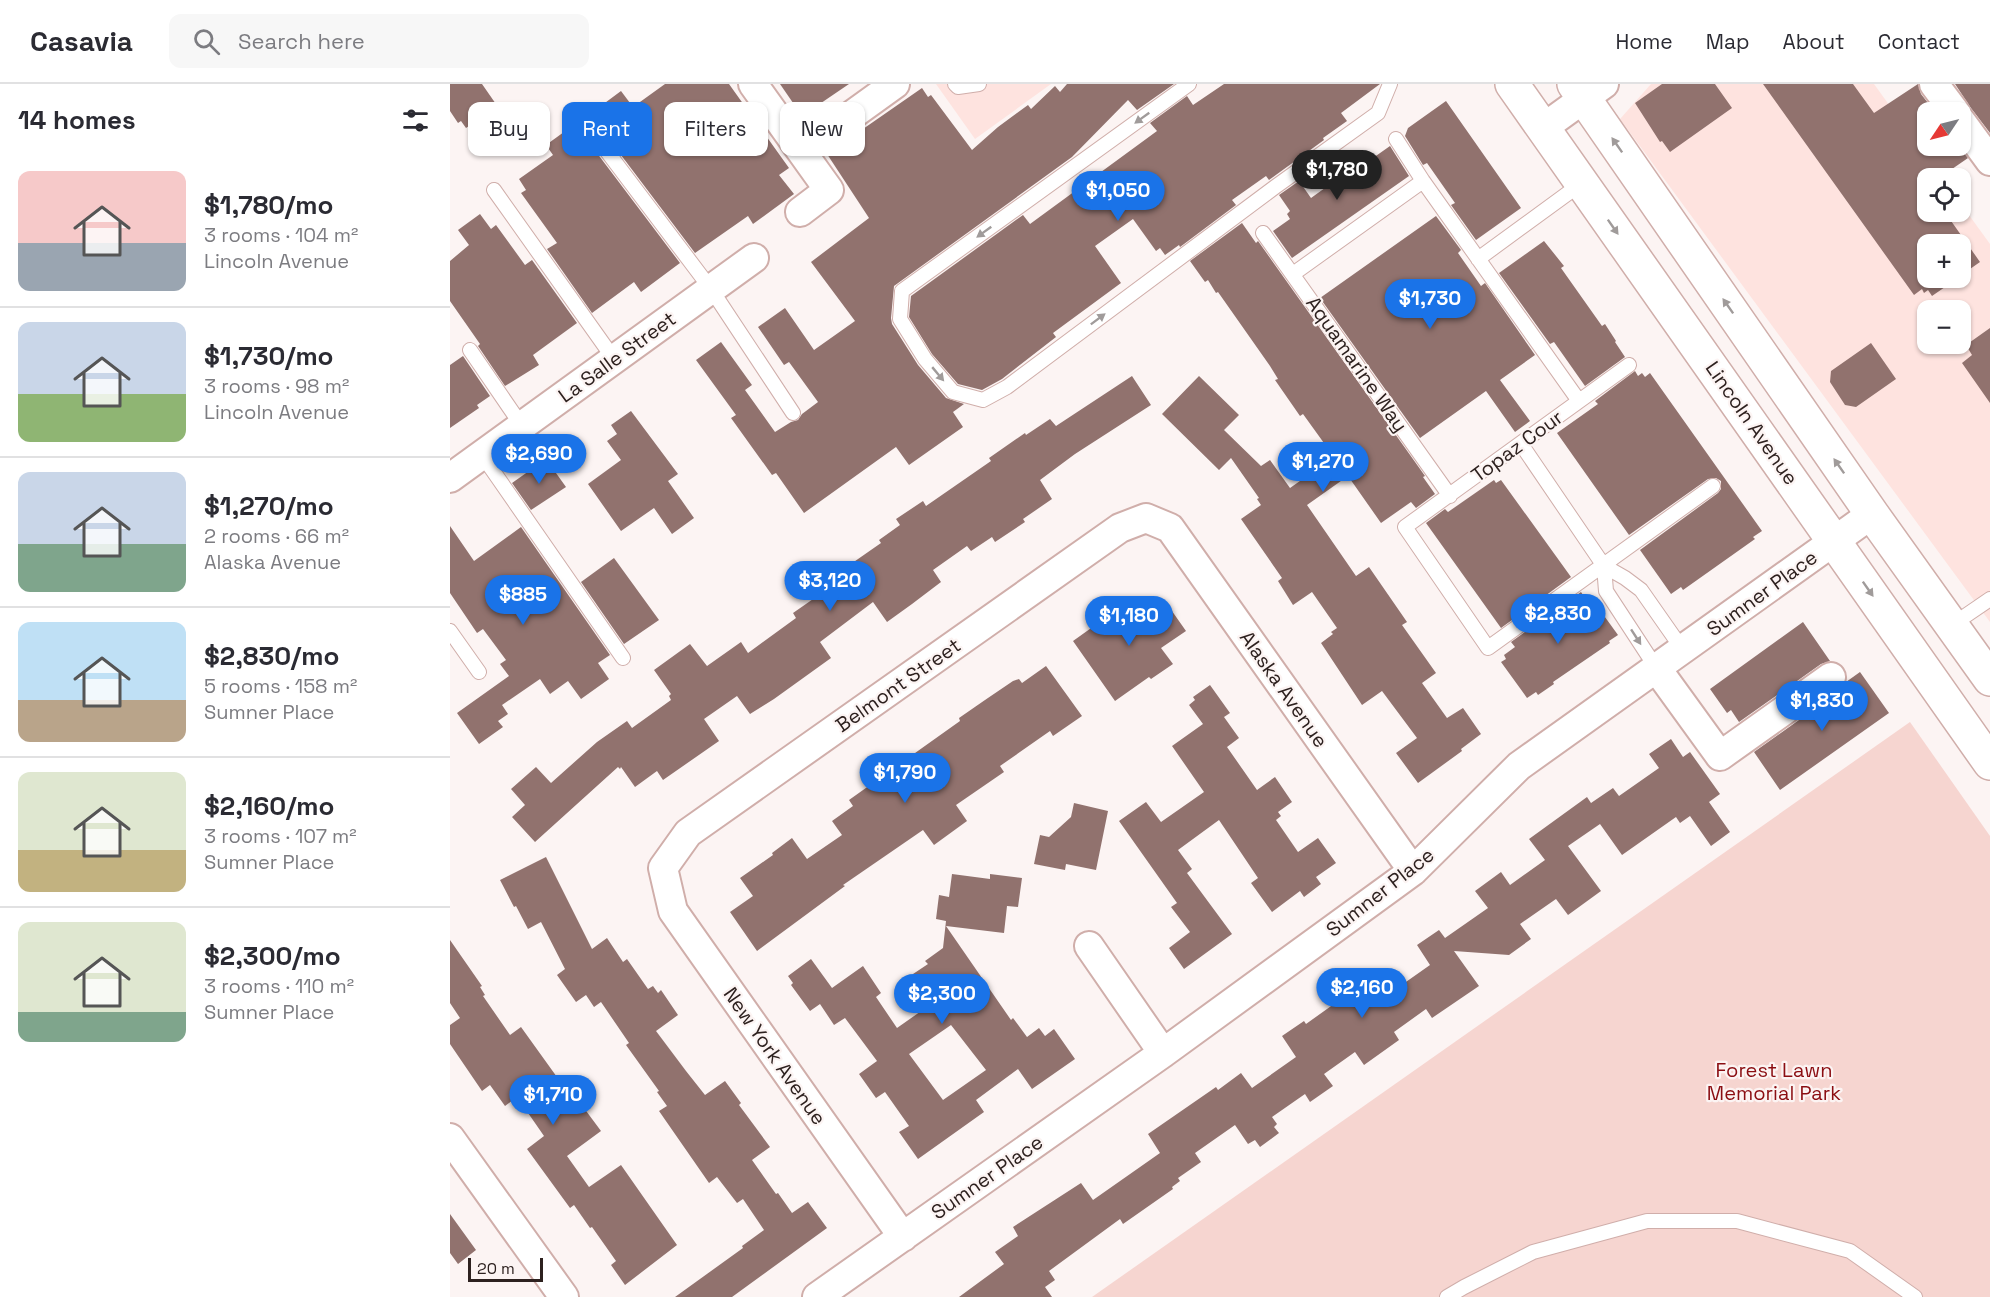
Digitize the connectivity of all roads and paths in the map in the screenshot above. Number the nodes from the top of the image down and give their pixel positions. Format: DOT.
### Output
graph roads {
  1 [pos="753,84"];
  2 [pos="895,84"];
  3 [pos="956,84"];
  4 [pos="979,84"];
  5 [pos="1189,84"];
  6 [pos="1390,84"];
  7 [pos="1512,84"];
  8 [pos="1934,84"];
  9 [pos="1587,89"];
  10 [pos="1948,102"];
  11 [pos="865,106"];
  12 [pos="780,121"];
  13 [pos="1543,128"];
  14 [pos="1971,135"];
  15 [pos="1396,139"];
  16 [pos="610,156"];
  17 [pos="805,156"];
  18 [pos="1990,161"];
  19 [pos="1423,181"];
  20 [pos="1582,183"];
  21 [pos="494,190"];
  22 [pos="800,212"];
  23 [pos="1263,232"];
  24 [pos="754,258"];
  25 [pos="1478,259"];
  26 [pos="1293,274"];
  27 [pos="711,289"];
  28 [pos="470,350"];
  29 [pos="615,359"];
  30 [pos="1629,365"];
  31 [pos="1579,401"];
  32 [pos="793,413"];
  33 [pos="522,426"];
  34 [pos="1521,444"];
  35 [pos="482,455"];
  36 [pos="450,478"];
  37 [pos="1713,486"];
  38 [pos="1450,495"];
  39 [pos="1872,514"];
  40 [pos="1146,518"];
  41 [pos="1835,541"];
  42 [pos="1604,566"];
  43 [pos="1990,599"];
  44 [pos="1952,626"];
  45 [pos="450,631"];
  46 [pos="1683,650"];
  47 [pos="623,658"];
  48 [pos="1657,669"];
  49 [pos="479,672"];
  50 [pos="1831,677"];
  51 [pos="1990,679"];
  52 [pos="1990,763"];
  53 [pos="663,868"];
  54 [pos="1413,872"];
  55 [pos="1089,946"];
  56 [pos="1163,1053"];
  57 [pos="450,1138"];
  58 [pos="903,1237"];
  59 [pos="564,1297"];
  60 [pos="817,1297"];
  61 [pos="1447,1297"];
  62 [pos="1915,1297"];
  1 -- 12 [label="street"];
  2 -- 11 [label="street"];
  3 -- 4 [label="lane"];
  5 -- 6 [label="lane, one-way"];
  7 -- 13 [label="main road, Lincoln Avenue"];
  8 -- 10 [label="street"];
  9 -- 13 [label="street"];
  39 -- 9 [label="main road, one-way"];
  13 -- 20 [label="main road, Lincoln Avenue"];
  14 -- 18 [label="street"];
  15 -- 19 [label="lane"];
  16 -- 27 [label="lane"];
  17 -- 22 [label="street"];
  19 -- 25 [label="lane"];
  19 -- 26 [label="lane"];
  20 -- 25 [label="lane"];
  20 -- 41 [label="main road, Lincoln Avenue, one-way"];
  21 -- 29 [label="lane"];
  23 -- 26 [label="lane, Aquamarine Way"];
  24 -- 27 [label="street, La Salle Street"];
  25 -- 31 [label="lane"];
  26 -- 38 [label="lane, Aquamarine Way"];
  27 -- 29 [label="street, La Salle Street"];
  27 -- 32 [label="lane"];
  28 -- 33 [label="lane"];
  29 -- 33 [label="street, La Salle Street"];
  30 -- 31 [label="lane, Topaz Cour"];
  31 -- 34 [label="lane, Topaz Cour"];
  33 -- 35 [label="street, La Salle Street"];
  34 -- 38 [label="lane, Topaz Cour"];
  34 -- 42 [label="lane"];
  35 -- 36 [label="street, La Salle Street"];
  35 -- 47 [label="lane"];
  37 -- 42 [label="lane"];
  38 -- 42 [label="lane, Topaz Cour"];
  39 -- 41 [label="street, Sumner Place"];
  39 -- 44 [label="main road"];
  40 -- 53 [label="street, Belmont Street"];
  40 -- 54 [label="street, Alaska Avenue"];
  41 -- 46 [label="street, Sumner Place"];
  41 -- 52 [label="main road, Lincoln Avenue, one-way"];
  42 -- 46 [label="lane"];
  42 -- 48 [label="lane, one-way"];
  43 -- 44 [label="lane"];
  44 -- 51 [label="main road"];
  45 -- 49 [label="lane"];
  46 -- 48 [label="street, Sumner Place"];
  48 -- 50 [label="street"];
  48 -- 54 [label="street, Sumner Place"];
  53 -- 58 [label="street, New York Avenue"];
  54 -- 56 [label="street, Sumner Place"];
  55 -- 56 [label="street"];
  56 -- 58 [label="street, Sumner Place"];
  57 -- 59 [label="street"];
  58 -- 60 [label="street, Sumner Place"];
  61 -- 62 [label="lane"];
}
